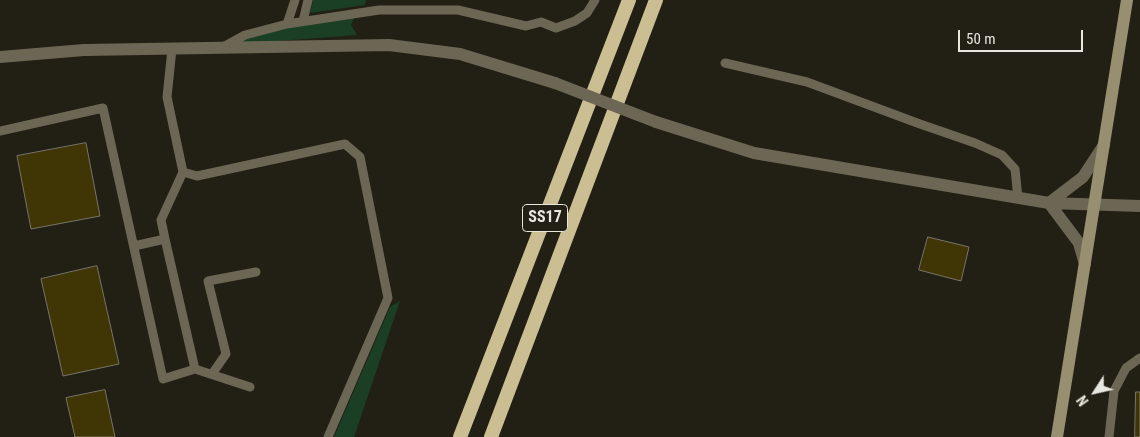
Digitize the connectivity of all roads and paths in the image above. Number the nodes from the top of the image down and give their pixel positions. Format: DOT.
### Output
graph roads {
  1 [pos="295,0"];
  2 [pos="308,0"];
  3 [pos="595,0"];
  4 [pos="630,0"];
  5 [pos="656,0"];
  6 [pos="1127,0"];
  7 [pos="303,21"];
  8 [pos="287,24"];
  9 [pos="223,48"];
  10 [pos="172,49"];
  11 [pos="0,57"];
  12 [pos="725,63"];
  13 [pos="0,131"];
  14 [pos="1104,146"];
  15 [pos="184,172"];
  16 [pos="1018,198"];
  17 [pos="1049,202"];
  18 [pos="1094,205"];
  19 [pos="1140,206"];
  20 [pos="165,239"];
  21 [pos="134,246"];
  22 [pos="1085,265"];
  23 [pos="256,272"];
  24 [pos="1140,358"];
  25 [pos="195,369"];
  26 [pos="212,374"];
  27 [pos="250,387"];
  28 [pos="328,437"];
  29 [pos="460,437"];
  30 [pos="491,437"];
  31 [pos="1057,437"];
  32 [pos="1109,437"];
  1 -- 8 [label="lane"];
  2 -- 7 [label="lane"];
  3 -- 7 [label="lane"];
  4 -- 29 [label="highway, SS17"];
  5 -- 30 [label="highway, SS17"];
  6 -- 14 [label="main road"];
  7 -- 8 [label="lane"];
  8 -- 9 [label="lane"];
  9 -- 10 [label="street"];
  9 -- 16 [label="street, bridge"];
  10 -- 11 [label="street"];
  10 -- 15 [label="lane"];
  12 -- 16 [label="lane"];
  13 -- 21 [label="lane"];
  14 -- 17 [label="street"];
  14 -- 18 [label="main road"];
  15 -- 20 [label="lane"];
  15 -- 28 [label="lane"];
  16 -- 17 [label="street"];
  17 -- 18 [label="street"];
  17 -- 22 [label="street"];
  18 -- 19 [label="street"];
  18 -- 22 [label="main road"];
  20 -- 21 [label="lane"];
  20 -- 25 [label="lane"];
  21 -- 25 [label="lane"];
  22 -- 31 [label="main road"];
  23 -- 26 [label="lane"];
  24 -- 32 [label="lane"];
  25 -- 26 [label="lane"];
  26 -- 27 [label="lane"];
}
